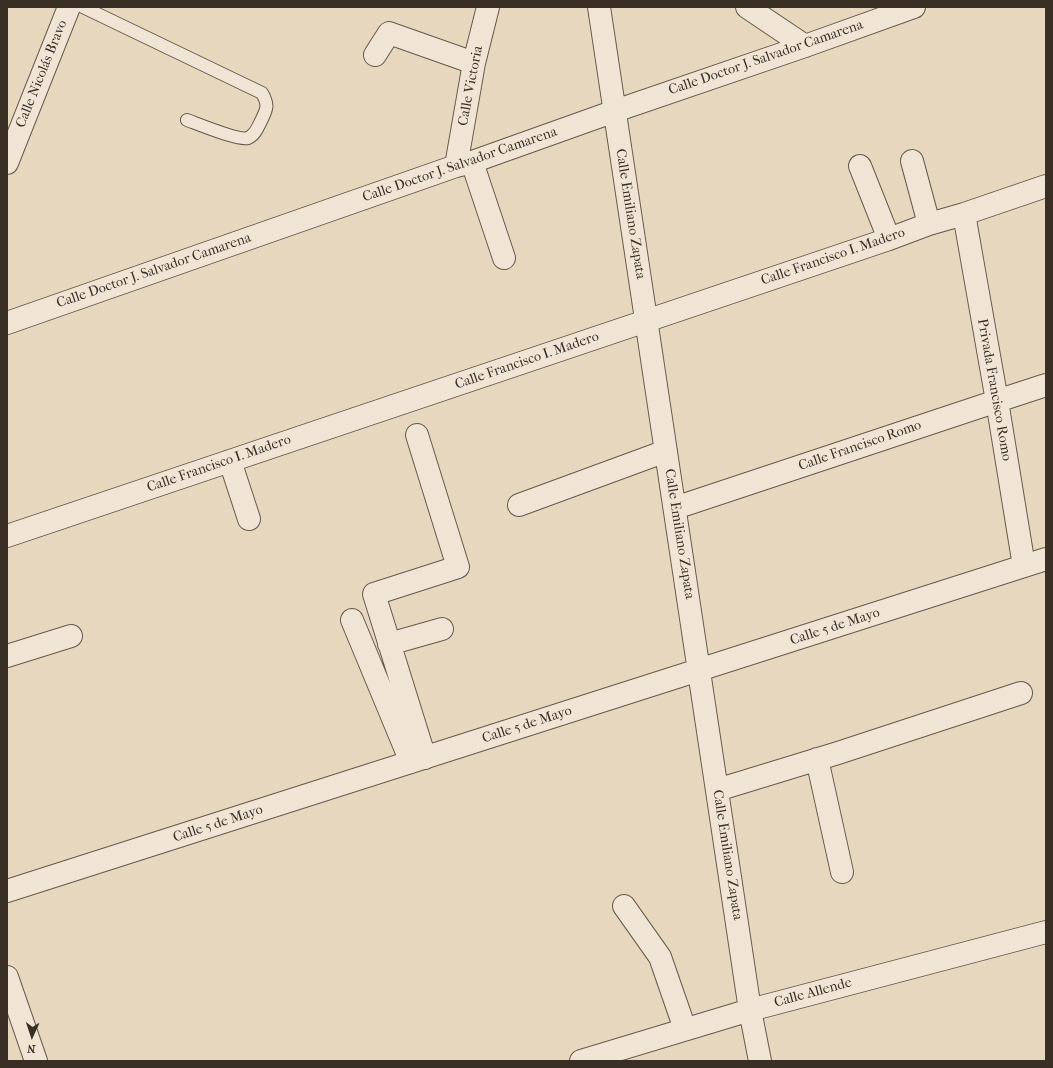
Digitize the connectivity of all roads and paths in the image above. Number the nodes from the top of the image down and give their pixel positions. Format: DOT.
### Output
graph roads {
  1 [pos="69,7"];
  2 [pos="83,7"];
  3 [pos="488,7"];
  4 [pos="599,7"];
  5 [pos="747,7"];
  6 [pos="914,7"];
  7 [pos="805,46"];
  8 [pos="375,55"];
  9 [pos="474,63"];
  10 [pos="615,111"];
  11 [pos="187,120"];
  12 [pos="912,161"];
  13 [pos="7,163"];
  14 [pos="464,164"];
  15 [pos="860,166"];
  16 [pos="1046,186"];
  17 [pos="964,214"];
  18 [pos="929,224"];
  19 [pos="889,239"];
  20 [pos="504,258"];
  21 [pos="646,321"];
  22 [pos="7,323"];
  23 [pos="1046,385"];
  24 [pos="997,401"];
  25 [pos="417,435"];
  26 [pos="666,451"];
  27 [pos="230,461"];
  28 [pos="519,504"];
  29 [pos="675,508"];
  30 [pos="249,519"];
  31 [pos="7,536"];
  32 [pos="1046,559"];
  33 [pos="1024,566"];
  34 [pos="352,620"];
  35 [pos="442,629"];
  36 [pos="71,636"];
  37 [pos="389,644"];
  38 [pos="7,656"];
  39 [pos="699,670"];
  40 [pos="1021,692"];
  41 [pos="817,759"];
  42 [pos="418,760"];
  43 [pos="717,790"];
  44 [pos="842,872"];
  45 [pos="7,891"];
  46 [pos="624,906"];
  47 [pos="1046,932"];
  48 [pos="7,977"];
  49 [pos="750,1010"];
  50 [pos="685,1030"];
  51 [pos="622,1055"];
  52 [pos="36,1061"];
  53 [pos="581,1061"];
  54 [pos="760,1061"];
  1 -- 13 [label="street, Calle Nicolás Bravo"];
  2 -- 11 [label="lane"];
  3 -- 9 [label="street, Calle Victoria"];
  4 -- 10 [label="street, Calle Emiliano Zapata"];
  5 -- 7 [label="street"];
  6 -- 7 [label="street, Calle Doctor J. Salvador Camarena"];
  7 -- 10 [label="street, Calle Doctor J. Salvador Camarena"];
  8 -- 9 [label="street"];
  9 -- 14 [label="street, Calle Victoria"];
  10 -- 14 [label="street, Calle Doctor J. Salvador Camarena"];
  10 -- 21 [label="street, Calle Emiliano Zapata"];
  12 -- 18 [label="street"];
  14 -- 20 [label="street"];
  14 -- 22 [label="street, Calle Doctor J. Salvador Camarena"];
  15 -- 19 [label="street"];
  16 -- 17 [label="street, Calle Francisco I. Madero"];
  17 -- 18 [label="street, Calle Francisco I. Madero"];
  17 -- 24 [label="street, Privada Francisco Romo"];
  18 -- 19 [label="street, Calle Francisco I. Madero"];
  19 -- 21 [label="street, Calle Francisco I. Madero"];
  21 -- 26 [label="street, Calle Emiliano Zapata"];
  21 -- 27 [label="street, Calle Francisco I. Madero"];
  23 -- 24 [label="street, Calle Francisco Romo"];
  24 -- 29 [label="street, Calle Francisco Romo"];
  24 -- 33 [label="street, Privada Francisco Romo"];
  25 -- 37 [label="street"];
  26 -- 28 [label="street"];
  26 -- 29 [label="street, Calle Emiliano Zapata"];
  27 -- 30 [label="street"];
  27 -- 31 [label="street, Calle Francisco I. Madero"];
  29 -- 39 [label="street, Calle Emiliano Zapata"];
  32 -- 33 [label="street, Calle 5 de Mayo"];
  33 -- 39 [label="street, Calle 5 de Mayo"];
  34 -- 42 [label="street"];
  35 -- 37 [label="street"];
  36 -- 38 [label="street"];
  37 -- 42 [label="street"];
  39 -- 42 [label="street, Calle 5 de Mayo"];
  39 -- 43 [label="street, Calle Emiliano Zapata"];
  40 -- 41 [label="street"];
  41 -- 43 [label="street"];
  41 -- 44 [label="street"];
  42 -- 45 [label="street, Calle 5 de Mayo"];
  43 -- 49 [label="street, Calle Emiliano Zapata"];
  46 -- 50 [label="street"];
  47 -- 49 [label="street, Calle Allende"];
  48 -- 52 [label="street"];
  49 -- 50 [label="street, Calle Allende"];
  49 -- 54 [label="street, Calle Emiliano Zapata"];
  50 -- 51 [label="street, Calle Allende"];
  51 -- 53 [label="street, Calle Allende"];
}
